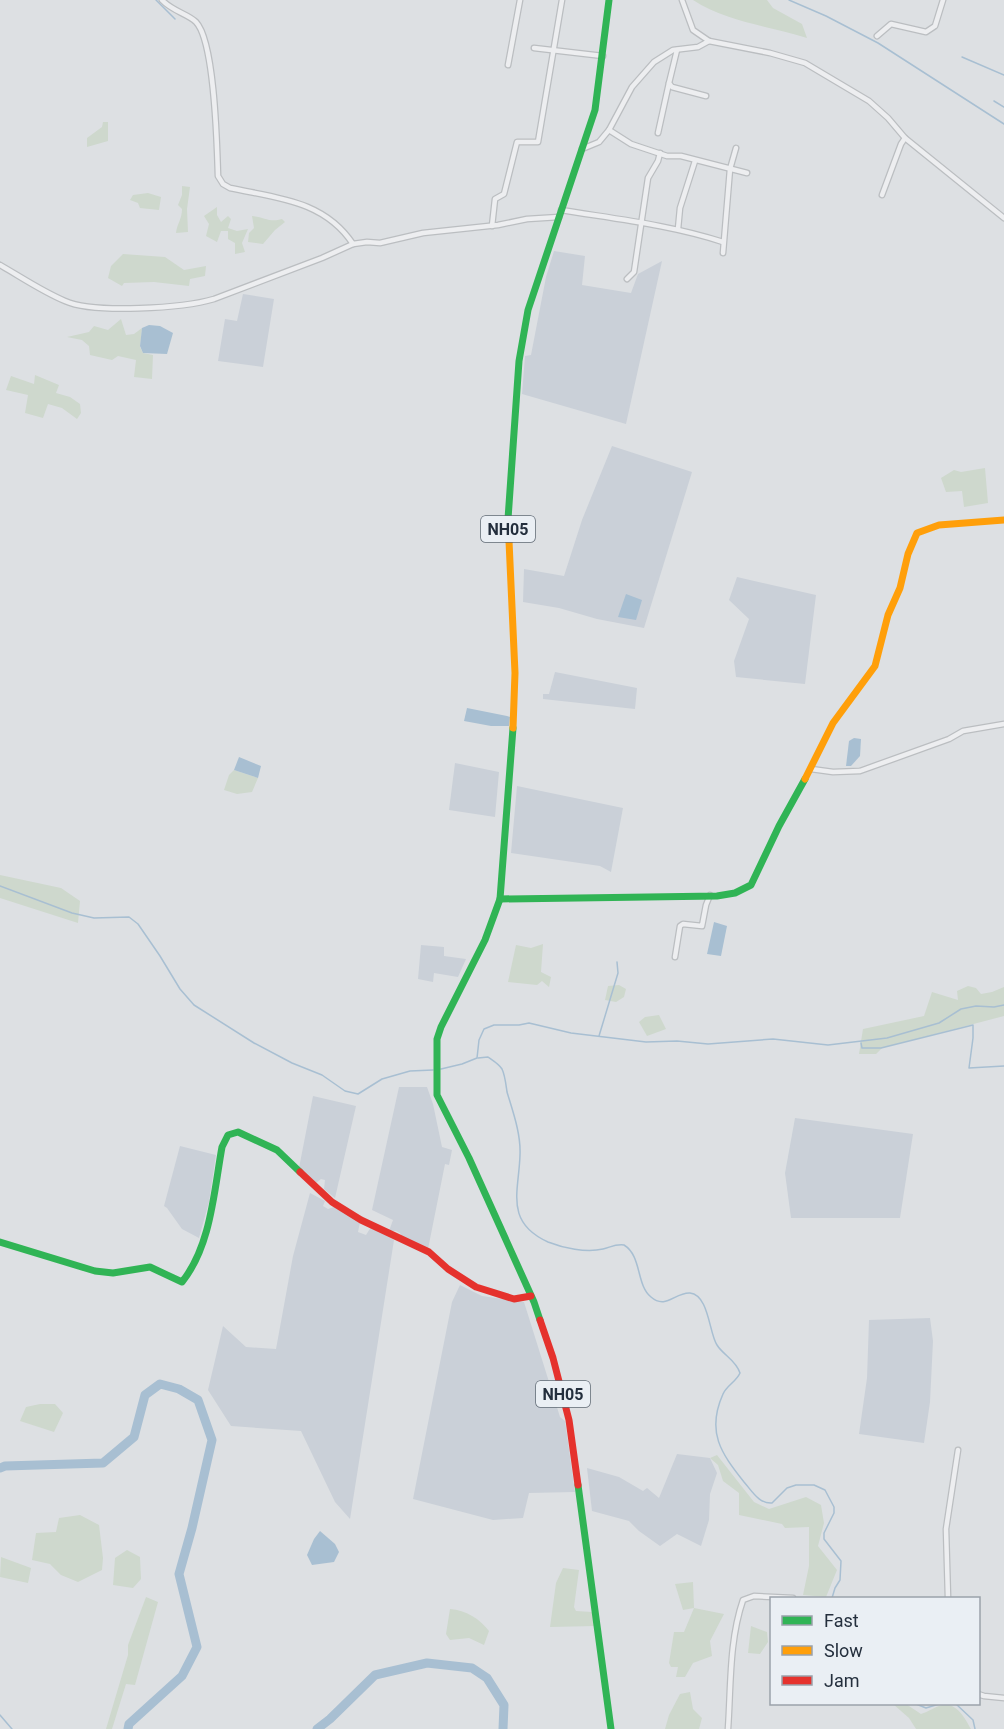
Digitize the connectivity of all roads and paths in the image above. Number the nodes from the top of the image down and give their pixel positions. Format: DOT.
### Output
graph roads {
  1 [pos="162,0"];
  2 [pos="520,0"];
  3 [pos="562,0"];
  4 [pos="609,0"];
  5 [pos="682,0"];
  6 [pos="943,0"];
  7 [pos="877,36"];
  8 [pos="709,41"];
  9 [pos="534,48"];
  10 [pos="677,50"];
  11 [pos="554,51"];
  12 [pos="603,56"];
  13 [pos="508,65"];
  14 [pos="669,83"];
  15 [pos="706,96"];
  16 [pos="609,130"];
  17 [pos="658,133"];
  18 [pos="905,138"];
  19 [pos="736,148"];
  20 [pos="582,149"];
  21 [pos="660,153"];
  22 [pos="695,161"];
  23 [pos="730,170"];
  24 [pos="747,173"];
  25 [pos="882,195"];
  26 [pos="560,213"];
  27 [pos="1004,218"];
  28 [pos="643,223"];
  29 [pos="492,226"];
  30 [pos="678,229"];
  31 [pos="723,242"];
  32 [pos="353,244"];
  33 [pos="723,253"];
  34 [pos="0,265"];
  35 [pos="627,279"];
  36 [pos="1004,520"];
  37 [pos="1004,724"];
  38 [pos="811,769"];
  39 [pos="710,895"];
  40 [pos="500,899"];
  41 [pos="675,957"];
  42 [pos="0,1242"];
  43 [pos="531,1296"];
  44 [pos="958,1450"];
  45 [pos="770,1597"];
  46 [pos="948,1597"];
  47 [pos="980,1695"];
  48 [pos="1004,1698"];
  49 [pos="611,1729"];
  50 [pos="728,1729"];
  1 -- 32 [label="street"];
  2 -- 13 [label="street"];
  3 -- 11 [label="street"];
  4 -- 12 [label="main road, NH05"];
  5 -- 8 [label="street"];
  6 -- 7 [label="street"];
  8 -- 10 [label="street"];
  8 -- 18 [label="street"];
  9 -- 11 [label="street"];
  10 -- 14 [label="street"];
  10 -- 16 [label="street"];
  11 -- 12 [label="street"];
  11 -- 29 [label="street"];
  12 -- 20 [label="main road, NH05"];
  14 -- 15 [label="street"];
  14 -- 17 [label="street"];
  16 -- 20 [label="street"];
  16 -- 21 [label="street"];
  18 -- 25 [label="street"];
  18 -- 27 [label="street"];
  19 -- 23 [label="street"];
  20 -- 26 [label="main road, NH05"];
  21 -- 22 [label="street"];
  21 -- 28 [label="street"];
  22 -- 23 [label="street"];
  22 -- 30 [label="street"];
  23 -- 24 [label="street"];
  23 -- 31 [label="street"];
  26 -- 28 [label="street"];
  26 -- 29 [label="street"];
  26 -- 40 [label="main road, NH05"];
  28 -- 30 [label="street"];
  28 -- 35 [label="street"];
  29 -- 32 [label="street"];
  30 -- 31 [label="street"];
  31 -- 33 [label="street"];
  32 -- 34 [label="street"];
  36 -- 38 [label="main road"];
  37 -- 38 [label="street"];
  38 -- 39 [label="main road"];
  39 -- 40 [label="main road"];
  39 -- 41 [label="street"];
  40 -- 43 [label="main road, NH05"];
  42 -- 43 [label="main road"];
  43 -- 49 [label="main road, NH05"];
  44 -- 46 [label="street"];
  45 -- 50 [label="street"];
  47 -- 48 [label="street"];
}
